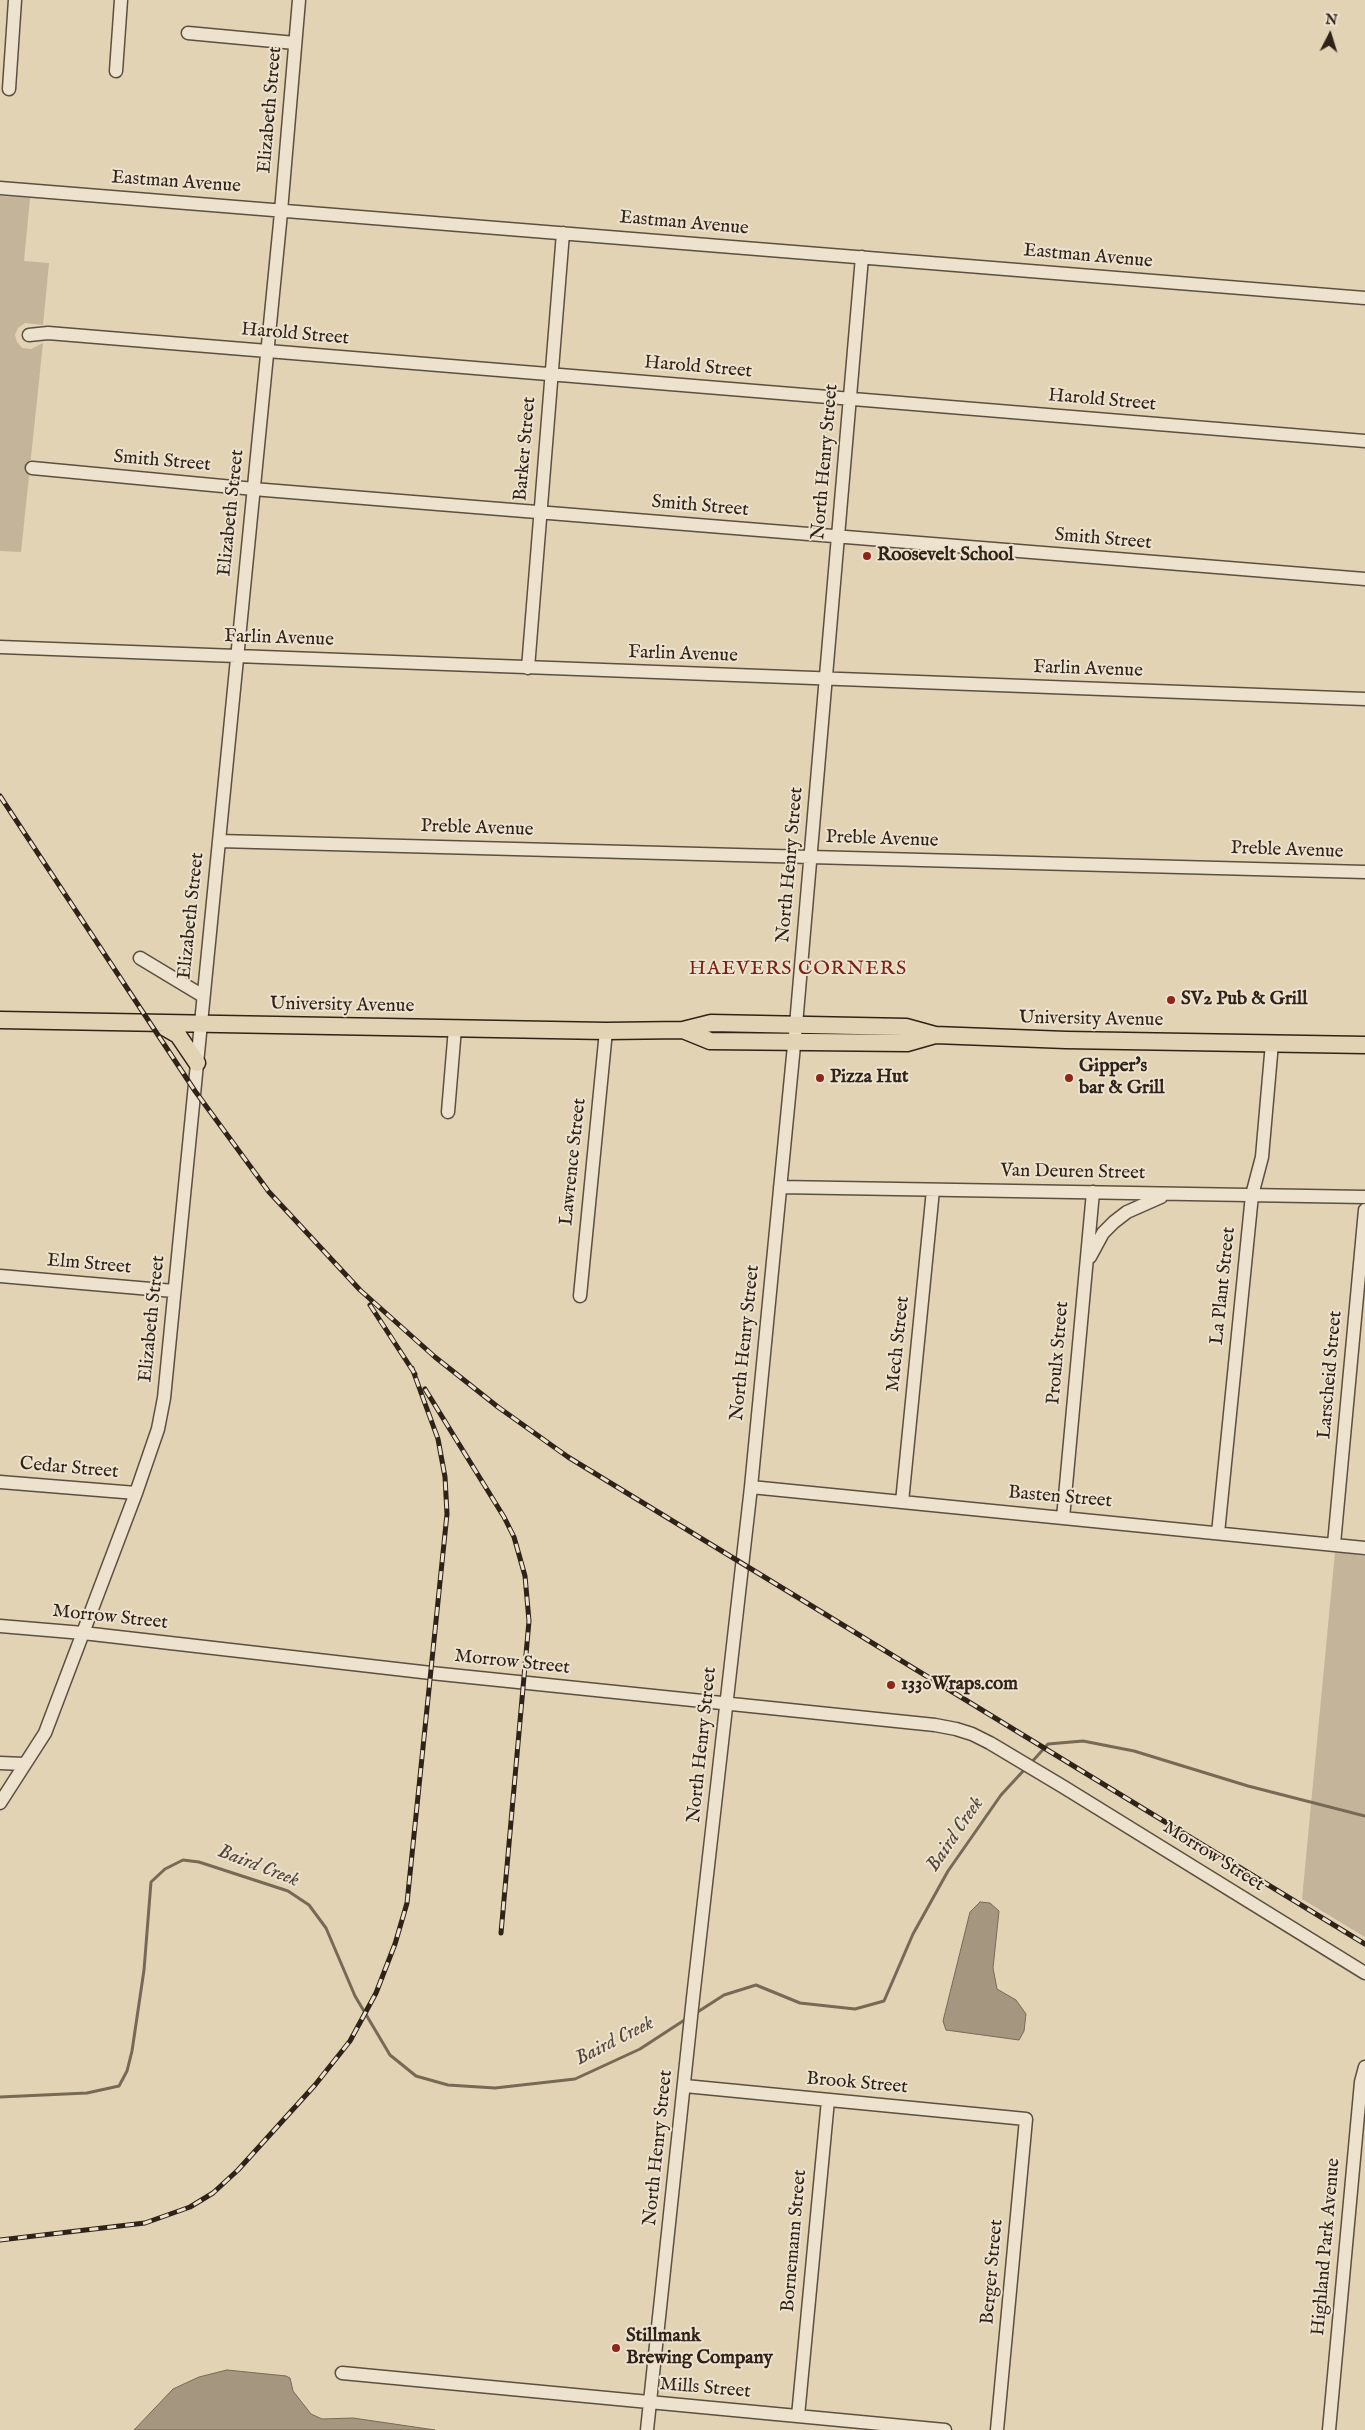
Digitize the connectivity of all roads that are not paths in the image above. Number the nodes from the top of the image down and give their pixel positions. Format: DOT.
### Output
graph roads {
  1 [pos="15,0"];
  2 [pos="121,0"];
  3 [pos="298,0"];
  4 [pos="188,33"];
  5 [pos="295,43"];
  6 [pos="116,71"];
  7 [pos="9,89"];
  8 [pos="0,188"];
  9 [pos="281,209"];
  10 [pos="562,233"];
  11 [pos="862,257"];
  12 [pos="1365,298"];
  13 [pos="29,335"];
  14 [pos="266,351"];
  15 [pos="551,375"];
  16 [pos="850,399"];
  17 [pos="1365,441"];
  18 [pos="32,468"];
  19 [pos="253,489"];
  20 [pos="540,513"];
  21 [pos="838,537"];
  22 [pos="1365,580"];
  23 [pos="0,647"];
  24 [pos="236,656"];
  25 [pos="528,668"];
  26 [pos="826,680"];
  27 [pos="1365,699"];
  28 [pos="219,841"];
  29 [pos="810,857"];
  30 [pos="1365,872"];
  31 [pos="140,958"];
  32 [pos="203,996"];
  33 [pos="0,1020"];
  34 [pos="157,1023"];
  35 [pos="201,1023"];
  36 [pos="796,1025"];
  37 [pos="455,1028"];
  38 [pos="683,1030"];
  39 [pos="606,1031"];
  40 [pos="936,1035"];
  41 [pos="794,1042"];
  42 [pos="1272,1043"];
  43 [pos="1365,1045"];
  44 [pos="198,1062"];
  45 [pos="448,1112"];
  46 [pos="780,1187"];
  47 [pos="933,1190"];
  48 [pos="1093,1192"];
  49 [pos="1174,1194"];
  50 [pos="1252,1195"];
  51 [pos="1365,1197"];
  52 [pos="1365,1210"];
  53 [pos="1086,1269"];
  54 [pos="0,1276"];
  55 [pos="174,1291"];
  56 [pos="580,1296"];
  57 [pos="0,1482"];
  58 [pos="751,1487"];
  59 [pos="136,1493"];
  60 [pos="902,1502"];
  61 [pos="1063,1518"];
  62 [pos="1218,1533"];
  63 [pos="1334,1544"];
  64 [pos="1365,1548"];
  65 [pos="0,1626"];
  66 [pos="83,1633"];
  67 [pos="727,1704"];
  68 [pos="0,1763"];
  69 [pos="24,1764"];
  70 [pos="0,1803"];
  71 [pos="1365,1973"];
  72 [pos="1365,2067"];
  73 [pos="685,2086"];
  74 [pos="828,2100"];
  75 [pos="1026,2118"];
  76 [pos="342,2373"];
  77 [pos="650,2402"];
  78 [pos="798,2416"];
  79 [pos="647,2430"];
  80 [pos="945,2430"];
  81 [pos="997,2430"];
  82 [pos="1329,2430"];
  1 -- 7 [label="street"];
  2 -- 6 [label="street"];
  3 -- 5 [label="street, Elizabeth Street"];
  4 -- 5 [label="street"];
  5 -- 9 [label="street, Elizabeth Street"];
  8 -- 9 [label="street, Eastman Avenue"];
  9 -- 10 [label="street, Eastman Avenue"];
  9 -- 14 [label="street, Elizabeth Street"];
  10 -- 11 [label="street, Eastman Avenue"];
  10 -- 15 [label="street, Barker Street"];
  11 -- 12 [label="street, Eastman Avenue"];
  11 -- 16 [label="street, North Henry Street"];
  13 -- 14 [label="street, Harold Street"];
  14 -- 15 [label="street, Harold Street"];
  14 -- 19 [label="street, Elizabeth Street"];
  15 -- 16 [label="street, Harold Street"];
  15 -- 20 [label="street, Barker Street"];
  16 -- 17 [label="street, Harold Street"];
  16 -- 21 [label="street, North Henry Street"];
  18 -- 19 [label="street, Smith Street"];
  19 -- 20 [label="street, Smith Street"];
  19 -- 24 [label="street, Elizabeth Street"];
  20 -- 21 [label="street, Smith Street"];
  20 -- 25 [label="street, Barker Street"];
  21 -- 22 [label="street, Smith Street"];
  21 -- 26 [label="street, North Henry Street"];
  23 -- 24 [label="street, Farlin Avenue"];
  24 -- 25 [label="street, Farlin Avenue"];
  24 -- 28 [label="street, Elizabeth Street"];
  25 -- 26 [label="street, Farlin Avenue"];
  26 -- 27 [label="street, Farlin Avenue"];
  26 -- 29 [label="street, North Henry Street"];
  28 -- 29 [label="street, Preble Avenue"];
  28 -- 32 [label="street, Elizabeth Street"];
  29 -- 30 [label="street, Preble Avenue"];
  29 -- 36 [label="street, North Henry Street"];
  31 -- 32 [label="street"];
  32 -- 35 [label="street, Elizabeth Street"];
  33 -- 34 [label="main road, University Avenue"];
  34 -- 35 [label="main road, University Avenue"];
  34 -- 44 [label="main road"];
  35 -- 37 [label="main road, University Avenue"];
  35 -- 44 [label="street, Elizabeth Street"];
  36 -- 38 [label="main road, University Avenue"];
  36 -- 40 [label="main road, University Avenue"];
  36 -- 41 [label="street, North Henry Street"];
  37 -- 39 [label="main road, University Avenue"];
  37 -- 45 [label="street"];
  38 -- 39 [label="main road, University Avenue"];
  38 -- 41 [label="main road, University Avenue"];
  39 -- 56 [label="street, Lawrence Street"];
  40 -- 41 [label="main road, University Avenue"];
  40 -- 42 [label="main road, University Avenue"];
  41 -- 46 [label="street, North Henry Street"];
  42 -- 43 [label="main road, University Avenue"];
  42 -- 50 [label="street, La Plant Street"];
  44 -- 55 [label="street, Elizabeth Street"];
  46 -- 47 [label="street, Van Deuren Street"];
  46 -- 58 [label="street, North Henry Street"];
  47 -- 48 [label="street, Van Deuren Street"];
  47 -- 60 [label="street, Mech Street"];
  48 -- 49 [label="street, Van Deuren Street"];
  48 -- 53 [label="street, Proulx Street"];
  49 -- 50 [label="street, Van Deuren Street"];
  49 -- 53 [label="street"];
  50 -- 51 [label="street, Van Deuren Street"];
  50 -- 62 [label="street, La Plant Street"];
  52 -- 63 [label="street, Larscheid Street"];
  53 -- 61 [label="street, Proulx Street"];
  54 -- 55 [label="street, Elm Street"];
  55 -- 59 [label="street, Elizabeth Street"];
  57 -- 59 [label="street, Cedar Street"];
  58 -- 60 [label="street, Basten Street"];
  58 -- 67 [label="street, North Henry Street"];
  59 -- 66 [label="street, Elizabeth Street"];
  60 -- 61 [label="street, Basten Street"];
  61 -- 62 [label="street, Basten Street"];
  62 -- 63 [label="street, Basten Street"];
  63 -- 64 [label="street, Basten Street"];
  65 -- 66 [label="street, Morrow Street"];
  66 -- 67 [label="street, Morrow Street"];
  66 -- 69 [label="street, Elizabeth Street"];
  67 -- 71 [label="street, Morrow Street"];
  67 -- 73 [label="street, North Henry Street"];
  68 -- 69 [label="street"];
  69 -- 70 [label="street, Elizabeth Street"];
  72 -- 82 [label="street, Highland Park Avenue"];
  73 -- 74 [label="street, Brook Street"];
  73 -- 77 [label="street, North Henry Street"];
  74 -- 75 [label="street, Brook Street"];
  74 -- 78 [label="street, Bornemann Street"];
  75 -- 81 [label="street, Berger Street"];
  76 -- 77 [label="street, Mills Street"];
  77 -- 78 [label="street, Mills Street"];
  77 -- 79 [label="street, North Henry Street"];
  78 -- 80 [label="street, Mills Street"];
}
